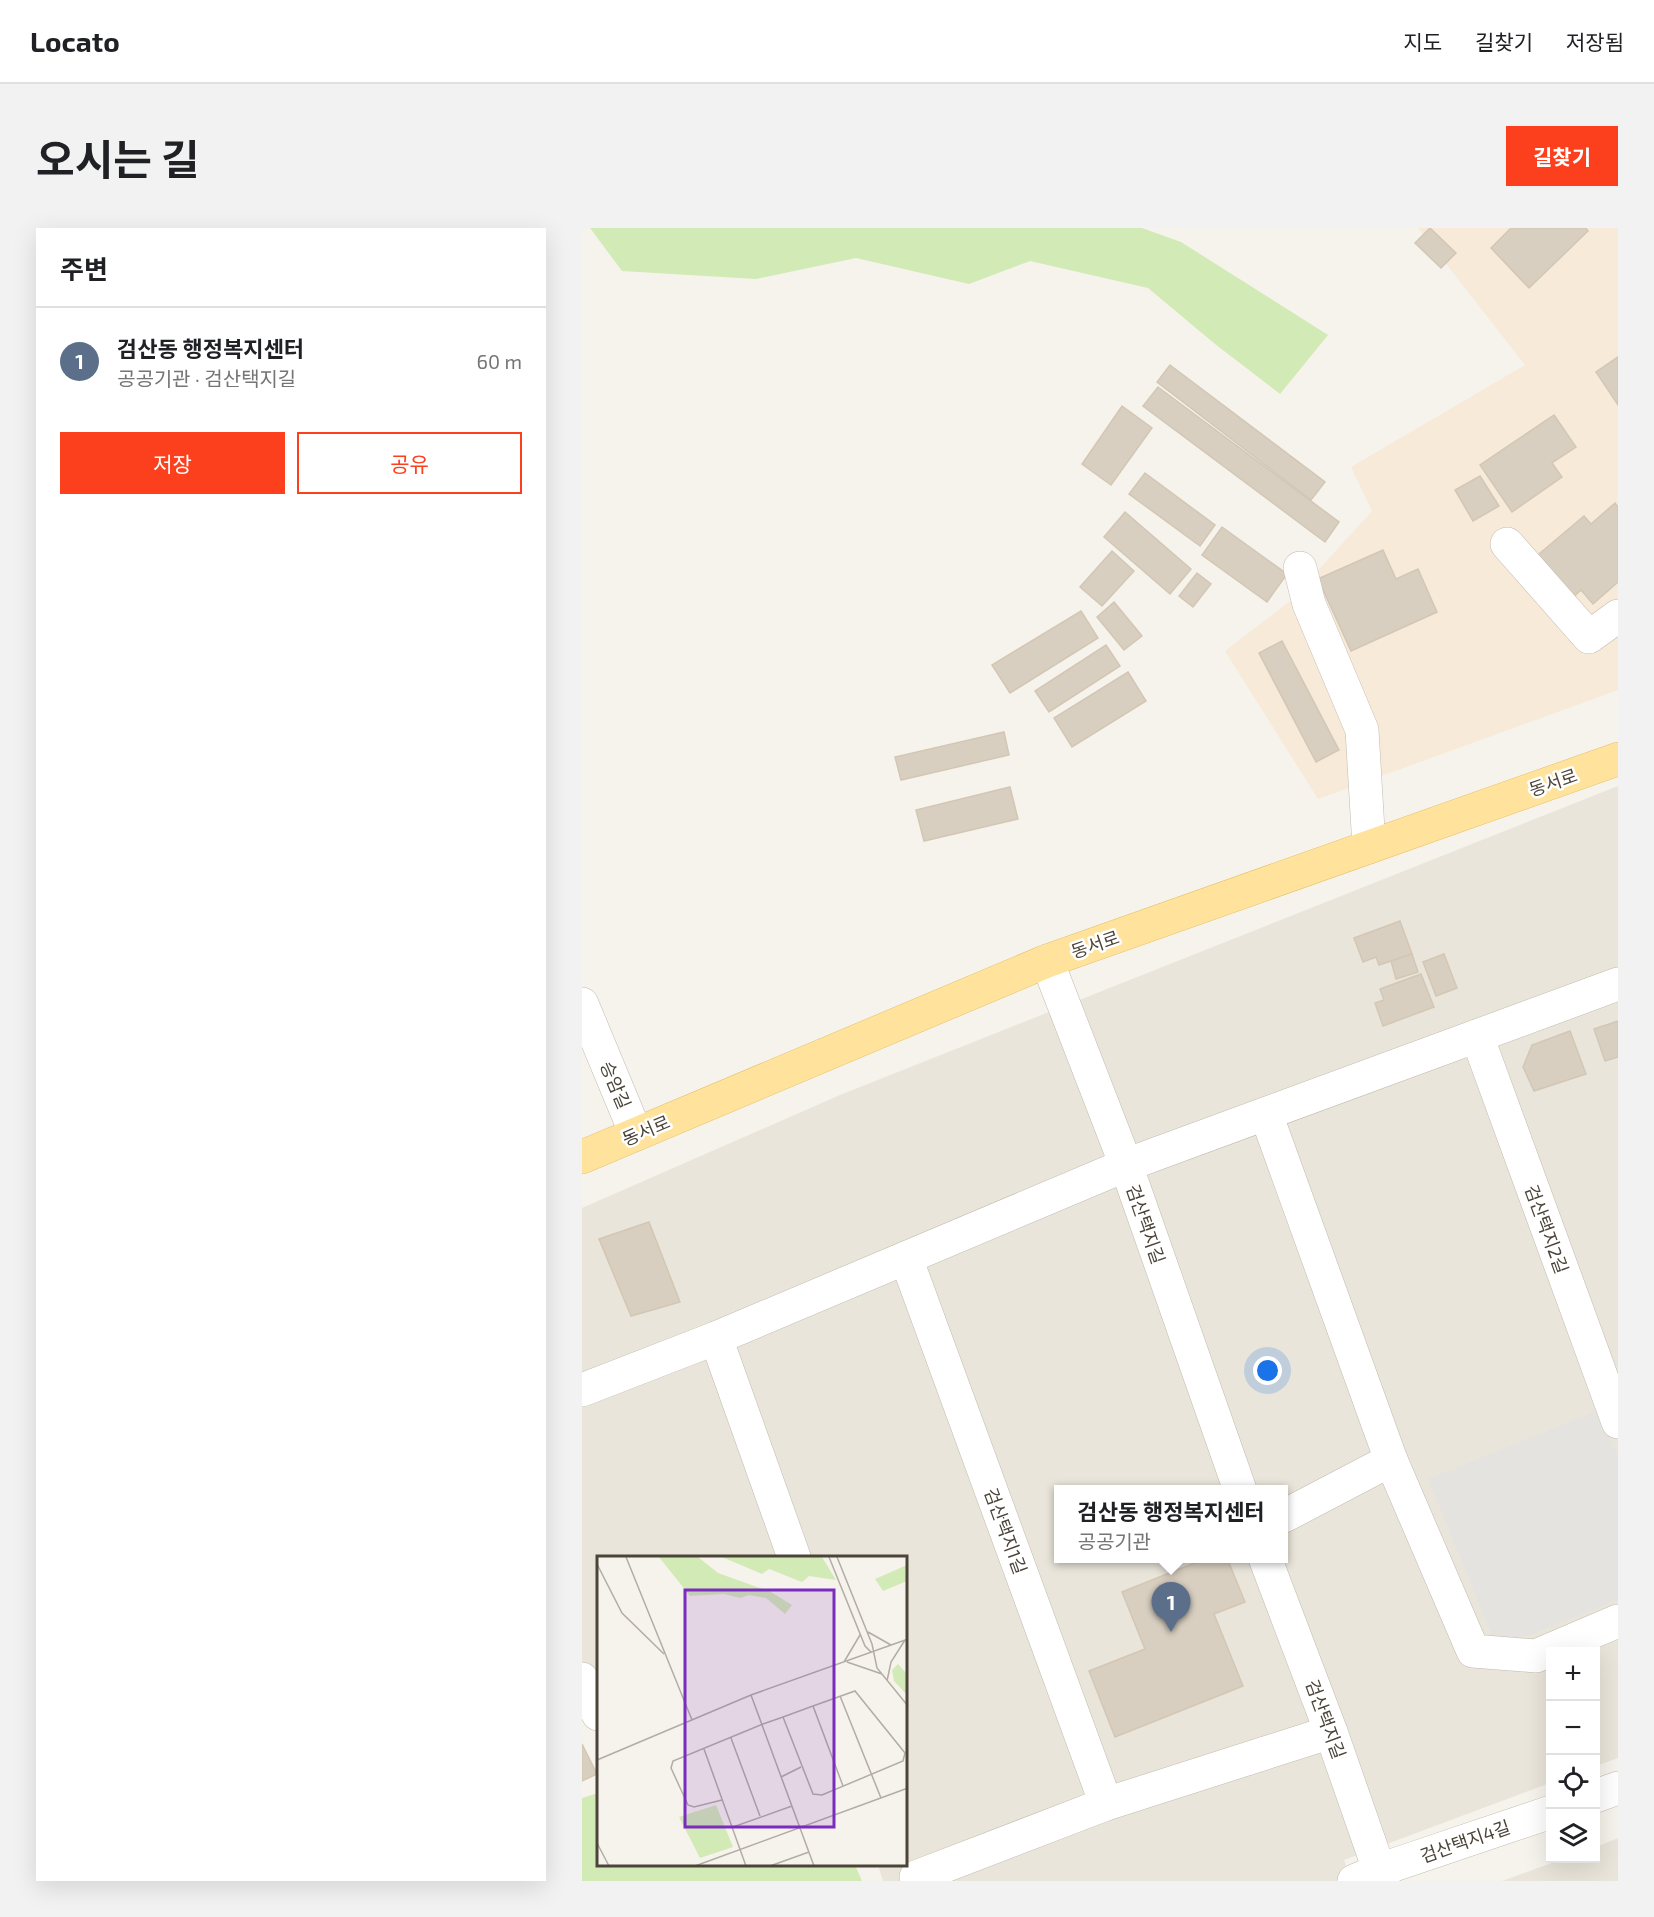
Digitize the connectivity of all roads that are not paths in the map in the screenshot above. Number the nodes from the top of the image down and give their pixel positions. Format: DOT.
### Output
graph roads {
  1 [pos="1507,544"];
  2 [pos="1300,568"];
  3 [pos="1618,616"];
  4 [pos="1618,759"];
  5 [pos="1369,847"];
  6 [pos="1047,961"];
  7 [pos="1618,984"];
  8 [pos="582,1004"];
  9 [pos="1477,1036"];
  10 [pos="1266,1113"];
  11 [pos="636,1134"];
  12 [pos="582,1156"];
  13 [pos="1126,1165"];
  14 [pos="906,1258"];
  15 [pos="716,1338"];
  16 [pos="582,1390"];
  17 [pos="1618,1422"];
  18 [pos="1391,1460"];
  19 [pos="1238,1485"];
  20 [pos="1288,1514"];
  21 [pos="794,1556"];
  22 [pos="1267,1563"];
  23 [pos="1618,1622"];
  24 [pos="582,1679"];
  25 [pos="597,1712"];
  26 [pos="1331,1732"];
  27 [pos="1618,1788"];
  28 [pos="1600,1795"];
  29 [pos="1106,1804"];
  30 [pos="1546,1814"];
  31 [pos="913,1870"];
  32 [pos="1372,1878"];
  1 -- 3 [label="street"];
  2 -- 5 [label="street"];
  4 -- 5 [label="main road, 동서로"];
  5 -- 6 [label="main road, 동서로"];
  6 -- 11 [label="main road, 동서로"];
  6 -- 13 [label="street, 검산택지길"];
  7 -- 9 [label="street"];
  8 -- 11 [label="street, 승암길"];
  9 -- 10 [label="street"];
  9 -- 17 [label="street, 검산택지2길"];
  10 -- 13 [label="street"];
  10 -- 18 [label="street"];
  11 -- 12 [label="main road, 동서로"];
  13 -- 14 [label="street"];
  13 -- 19 [label="street, 검산택지길"];
  14 -- 15 [label="street"];
  14 -- 29 [label="street, 검산택지1길"];
  15 -- 16 [label="street"];
  15 -- 21 [label="street"];
  18 -- 20 [label="street"];
  18 -- 23 [label="street"];
  22 -- 26 [label="street, 검산택지길"];
  24 -- 25 [label="street"];
  26 -- 29 [label="street"];
  26 -- 32 [label="street, 검산택지길"];
  27 -- 28 [label="street"];
  29 -- 31 [label="street"];
  30 -- 32 [label="street, 검산택지4길"];
}
